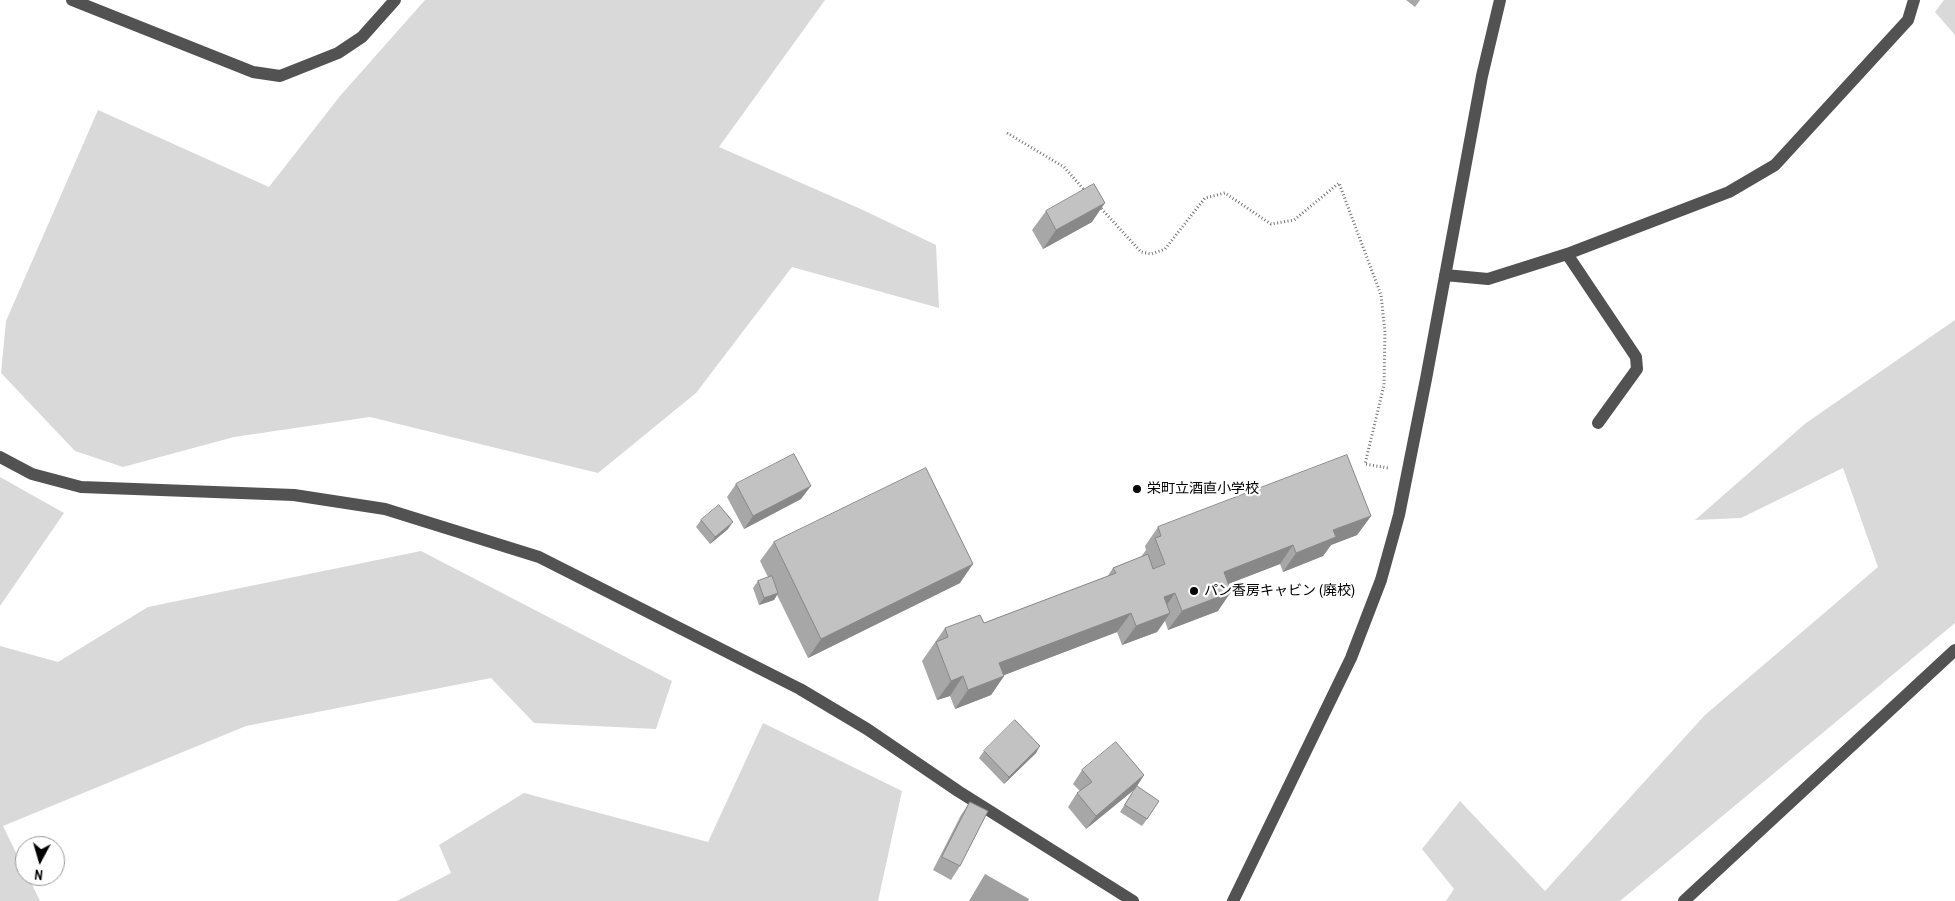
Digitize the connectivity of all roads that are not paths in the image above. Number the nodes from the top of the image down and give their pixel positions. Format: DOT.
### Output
graph roads {
  1 [pos="72,0"];
  2 [pos="395,0"];
  3 [pos="1500,0"];
  4 [pos="1914,0"];
  5 [pos="1568,254"];
  6 [pos="1446,275"];
  7 [pos="1598,423"];
  8 [pos="0,457"];
  9 [pos="1955,650"];
  10 [pos="1133,901"];
  11 [pos="1233,901"];
  12 [pos="1684,901"];
  1 -- 2 [label="street"];
  3 -- 6 [label="street"];
  4 -- 5 [label="street"];
  5 -- 6 [label="street"];
  5 -- 7 [label="street"];
  6 -- 11 [label="street"];
  8 -- 10 [label="street"];
  9 -- 12 [label="street"];
}
